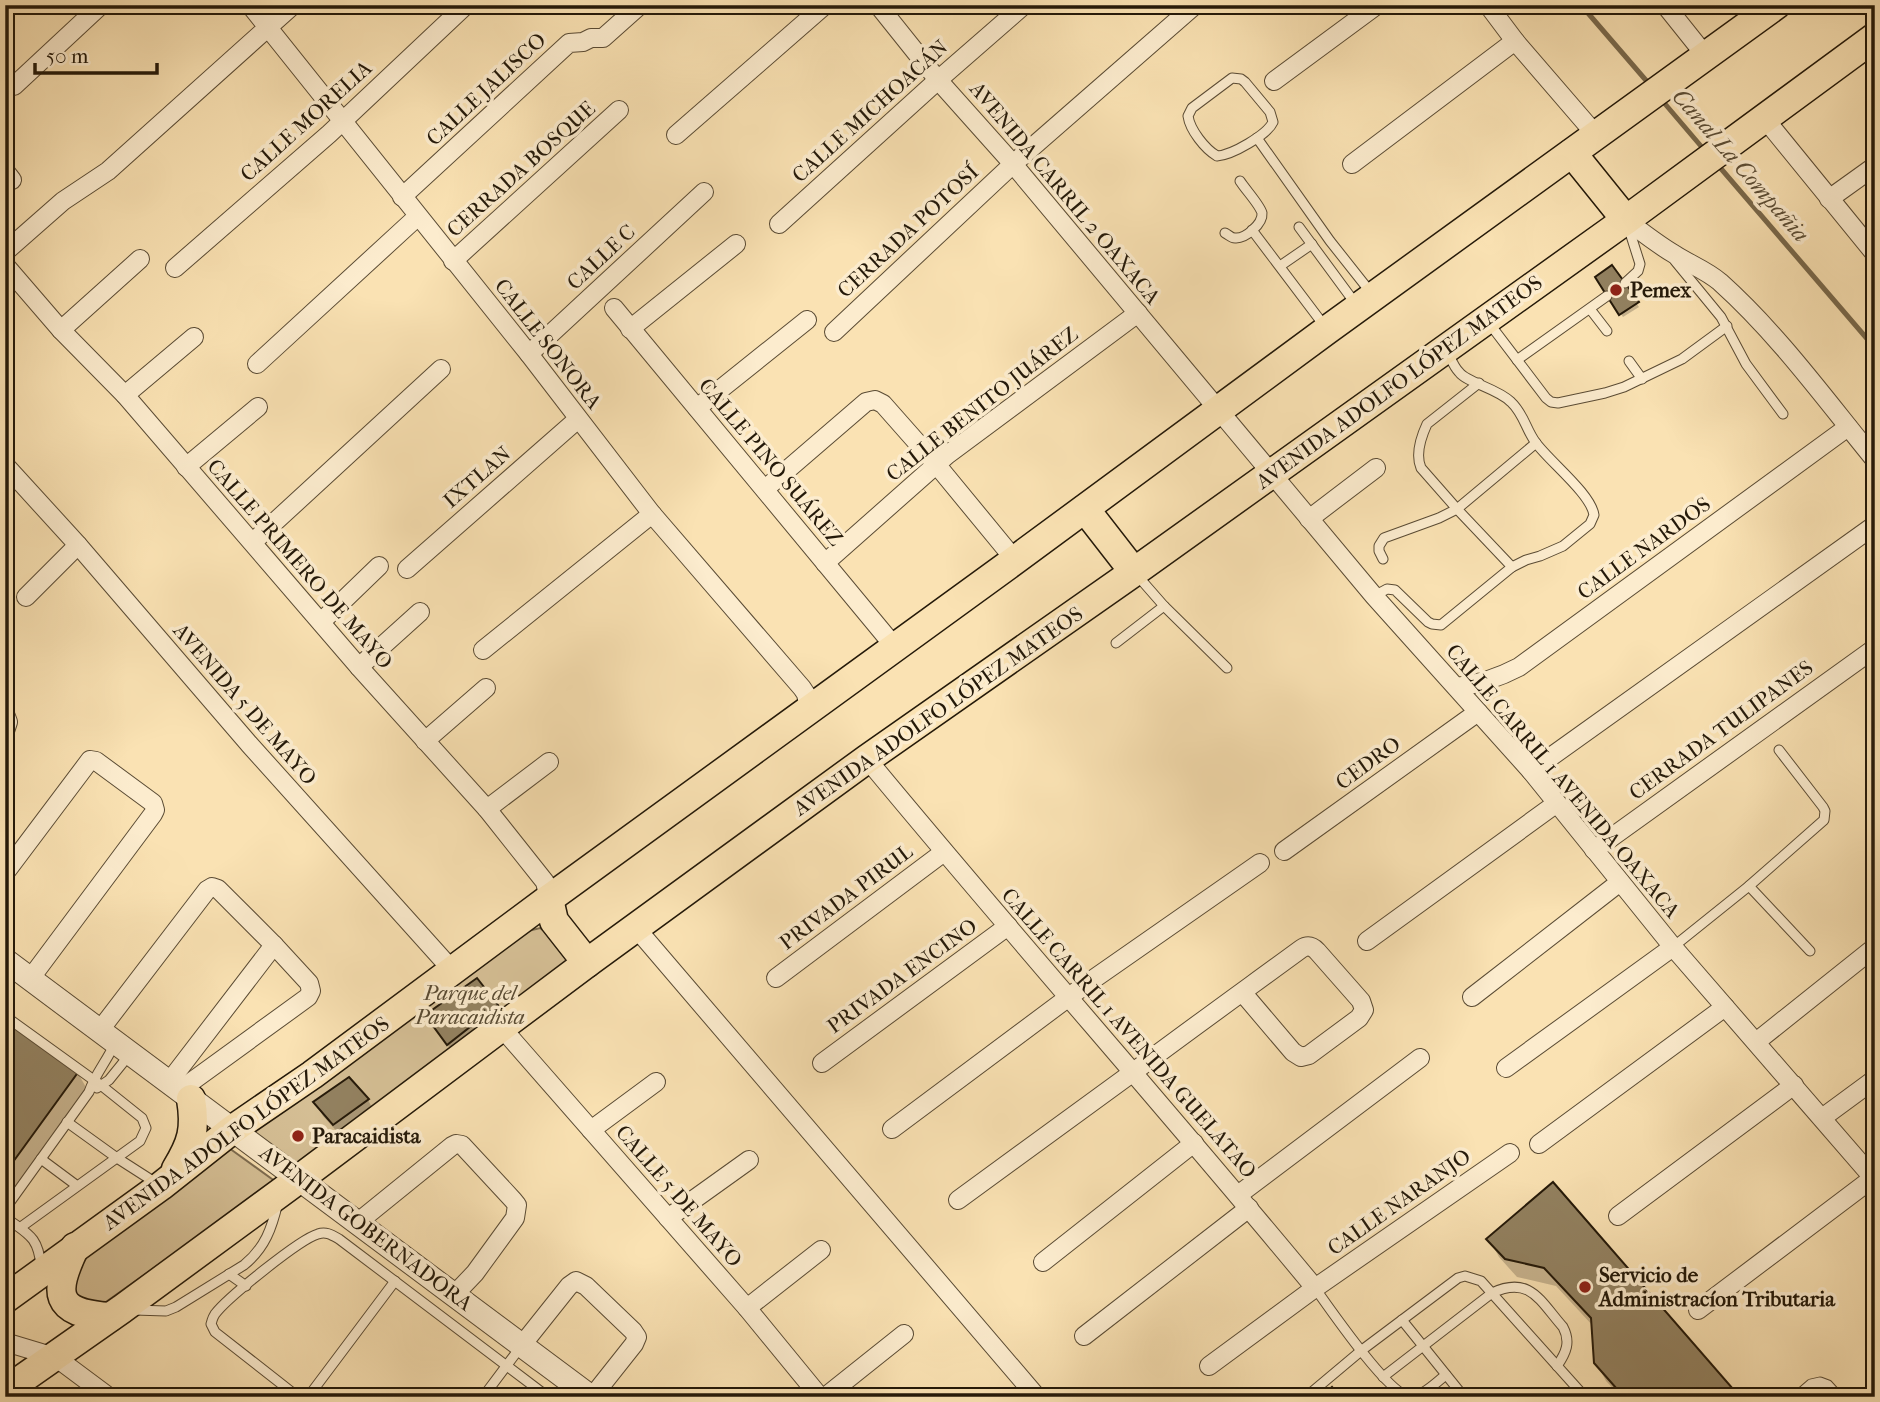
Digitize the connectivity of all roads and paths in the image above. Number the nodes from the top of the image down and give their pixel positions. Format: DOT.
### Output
graph roads {
  1 [pos="102,5"];
  2 [pos="250,5"];
  3 [pos="293,5"];
  4 [pos="466,5"];
  5 [pos="640,5"];
  6 [pos="825,5"];
  7 [pos="878,5"];
  8 [pos="1024,5"];
  9 [pos="1195,5"];
  10 [pos="1377,5"];
  11 [pos="1488,5"];
  12 [pos="1665,5"];
  13 [pos="1776,5"];
  14 [pos="269,28"];
  15 [pos="1875,37"];
  16 [pos="1515,41"];
  17 [pos="1699,60"];
  18 [pos="939,80"];
  19 [pos="1274,82"];
  20 [pos="14,86"];
  21 [pos="619,110"];
  22 [pos="341,121"];
  23 [pos="1753,127"];
  24 [pos="1601,131"];
  25 [pos="676,135"];
  26 [pos="1256,138"];
  27 [pos="1572,153"];
  28 [pos="1013,164"];
  29 [pos="1352,164"];
  30 [pos="1875,166"];
  31 [pos="1240,181"];
  32 [pos="704,192"];
  33 [pos="402,197"];
  34 [pos="1829,199"];
  35 [pos="417,217"];
  36 [pos="1626,220"];
  37 [pos="779,224"];
  38 [pos="1299,227"];
  39 [pos="1252,230"];
  40 [pos="1225,233"];
  41 [pos="736,244"];
  42 [pos="1312,244"];
  43 [pos="1664,248"];
  44 [pos="5,252"];
  45 [pos="1875,254"];
  46 [pos="140,259"];
  47 [pos="453,261"];
  48 [pos="5,265"];
  49 [pos="1280,266"];
  50 [pos="174,268"];
  51 [pos="1625,284"];
  52 [pos="1607,296"];
  53 [pos="1366,302"];
  54 [pos="614,308"];
  55 [pos="1590,309"];
  56 [pos="1138,313"];
  57 [pos="1485,319"];
  58 [pos="807,320"];
  59 [pos="1727,326"];
  60 [pos="630,329"];
  61 [pos="61,330"];
  62 [pos="1327,330"];
  63 [pos="1606,331"];
  64 [pos="834,332"];
  65 [pos="194,337"];
  66 [pos="1446,348"];
  67 [pos="528,354"];
  68 [pos="1517,360"];
  69 [pos="1629,361"];
  70 [pos="257,364"];
  71 [pos="441,369"];
  72 [pos="1642,379"];
  73 [pos="1479,383"];
  74 [pos="125,395"];
  75 [pos="258,407"];
  76 [pos="697,408"];
  77 [pos="1219,409"];
  78 [pos="1783,414"];
  79 [pos="578,419"];
  80 [pos="1849,427"];
  81 [pos="1536,443"];
  82 [pos="1875,460"];
  83 [pos="936,464"];
  84 [pos="5,465"];
  85 [pos="186,467"];
  86 [pos="1376,468"];
  87 [pos="1270,474"];
  88 [pos="765,489"];
  89 [pos="1085,509"];
  90 [pos="1457,509"];
  91 [pos="652,514"];
  92 [pos="1309,519"];
  93 [pos="1875,525"];
  94 [pos="253,542"];
  95 [pos="78,545"];
  96 [pos="1383,559"];
  97 [pos="1015,560"];
  98 [pos="825,562"];
  99 [pos="379,566"];
  100 [pos="1512,567"];
  101 [pos="407,569"];
  102 [pos="1134,572"];
  103 [pos="1374,596"];
  104 [pos="26,597"];
  105 [pos="1164,606"];
  106 [pos="421,612"];
  107 [pos="321,622"];
  108 [pos="1116,643"];
  109 [pos="894,646"];
  110 [pos="1875,648"];
  111 [pos="483,650"];
  112 [pos="359,667"];
  113 [pos="1227,668"];
  114 [pos="1457,687"];
  115 [pos="486,688"];
  116 [pos="809,709"];
  117 [pos="1478,712"];
  118 [pos="5,714"];
  119 [pos="5,731"];
  120 [pos="425,741"];
  121 [pos="1779,750"];
  122 [pos="867,760"];
  123 [pos="549,762"];
  124 [pos="1531,771"];
  125 [pos="1558,803"];
  126 [pos="488,810"];
  127 [pos="1284,850"];
  128 [pos="1594,850"];
  129 [pos="944,852"];
  130 [pos="1260,863"];
  131 [pos="5,873"];
  132 [pos="1620,882"];
  133 [pos="1749,886"];
  134 [pos="549,899"];
  135 [pos="1009,926"];
  136 [pos="636,928"];
  137 [pos="1367,941"];
  138 [pos="274,945"];
  139 [pos="1673,947"];
  140 [pos="1875,947"];
  141 [pos="1810,951"];
  142 [pos="5,960"];
  143 [pos="587,964"];
  144 [pos="453,971"];
  145 [pos="776,978"];
  146 [pos="30,979"];
  147 [pos="1242,992"];
  148 [pos="1070,997"];
  149 [pos="1472,997"];
  150 [pos="1725,1007"];
  151 [pos="5,1016"];
  152 [pos="501,1027"];
  153 [pos="116,1041"];
  154 [pos="1756,1042"];
  155 [pos="1420,1058"];
  156 [pos="822,1063"];
  157 [pos="1506,1068"];
  158 [pos="1132,1073"];
  159 [pos="1875,1079"];
  160 [pos="93,1080"];
  161 [pos="656,1082"];
  162 [pos="1794,1085"];
  163 [pos="102,1086"];
  164 [pos="180,1090"];
  165 [pos="89,1092"];
  166 [pos="1822,1118"];
  167 [pos="67,1122"];
  168 [pos="233,1129"];
  169 [pos="892,1129"];
  170 [pos="591,1130"];
  171 [pos="1194,1143"];
  172 [pos="1539,1144"];
  173 [pos="1510,1153"];
  174 [pos="117,1158"];
  175 [pos="41,1159"];
  176 [pos="749,1160"];
  177 [pos="1874,1179"];
  178 [pos="165,1183"];
  179 [pos="76,1185"];
  180 [pos="290,1186"];
  181 [pos="958,1200"];
  182 [pos="1243,1201"];
  183 [pos="5,1209"];
  184 [pos="1618,1216"];
  185 [pos="5,1217"];
  186 [pos="668,1218"];
  187 [pos="357,1223"];
  188 [pos="21,1227"];
  189 [pos="75,1247"];
  190 [pos="821,1250"];
  191 [pos="1043,1262"];
  192 [pos="41,1272"];
  193 [pos="229,1274"];
  194 [pos="395,1280"];
  195 [pos="246,1286"];
  196 [pos="1315,1289"];
  197 [pos="1492,1293"];
  198 [pos="454,1295"];
  199 [pos="5,1299"];
  200 [pos="747,1308"];
  201 [pos="1698,1310"];
  202 [pos="116,1313"];
  203 [pos="1402,1320"];
  204 [pos="904,1334"];
  205 [pos="1084,1336"];
  206 [pos="5,1342"];
  207 [pos="522,1345"];
  208 [pos="1424,1347"];
  209 [pos="1362,1350"];
  210 [pos="52,1357"];
  211 [pos="506,1366"];
  212 [pos="1209,1366"];
  213 [pos="1557,1366"];
  214 [pos="1446,1375"];
  215 [pos="1383,1377"];
  216 [pos="5,1391"];
  217 [pos="110,1397"];
  218 [pos="298,1397"];
  219 [pos="308,1397"];
  220 [pos="483,1397"];
  221 [pos="548,1397"];
  222 [pos="592,1397"];
  223 [pos="822,1397"];
  224 [pos="1037,1397"];
  225 [pos="1306,1397"];
  226 [pos="1464,1397"];
  227 [pos="1585,1397"];
  228 [pos="1796,1397"];
  229 [pos="1839,1397"];
  1 -- 20 [label="street"];
  2 -- 14 [label="street, CALLE SONORA"];
  3 -- 14 [label="street"];
  4 -- 22 [label="street, CALLE MORELIA"];
  5 -- 33 [label="street, CALLE JALISCO"];
  6 -- 25 [label="street"];
  7 -- 18 [label="street, AVENIDA CARRIL 2 OAXACA"];
  8 -- 18 [label="street, CALLE MICHOACÁN"];
  9 -- 28 [label="street"];
  10 -- 19 [label="street"];
  11 -- 16 [label="street"];
  12 -- 17 [label="street"];
  13 -- 17 [label="main road, AVENIDA ADOLFO LÓPEZ MATEOS"];
  14 -- 22 [label="street, CALLE SONORA"];
  14 -- 44 [label="street"];
  15 -- 23 [label="main road, AVENIDA ADOLFO LÓPEZ MATEOS"];
  16 -- 24 [label="street"];
  16 -- 29 [label="street"];
  17 -- 24 [label="main road, AVENIDA ADOLFO LÓPEZ MATEOS"];
  18 -- 28 [label="street, AVENIDA CARRIL 2 OAXACA"];
  18 -- 37 [label="street, CALLE MICHOACÁN"];
  21 -- 47 [label="street, CERRADA BOSQUE"];
  22 -- 33 [label="street, CALLE SONORA"];
  22 -- 50 [label="street, CALLE MORELIA"];
  23 -- 34 [label="street"];
  23 -- 36 [label="main road, AVENIDA ADOLFO LÓPEZ MATEOS"];
  24 -- 27 [label="main road, AVENIDA ADOLFO LÓPEZ MATEOS"];
  26 -- 26 [label="lane"];
  26 -- 53 [label="lane"];
  27 -- 36 [label="main road"];
  27 -- 53 [label="main road, AVENIDA ADOLFO LÓPEZ MATEOS"];
  28 -- 56 [label="street, AVENIDA CARRIL 2 OAXACA"];
  28 -- 64 [label="street, CERRADA POTOSÍ"];
  30 -- 34 [label="street"];
  31 -- 39 [label="lane"];
  32 -- 67 [label="street, CALLE C"];
  33 -- 35 [label="street, CALLE SONORA"];
  34 -- 45 [label="street"];
  35 -- 47 [label="street, CALLE SONORA"];
  35 -- 70 [label="street"];
  36 -- 43 [label="street"];
  36 -- 51 [label="lane"];
  36 -- 57 [label="main road, AVENIDA ADOLFO LÓPEZ MATEOS"];
  38 -- 42 [label="lane"];
  39 -- 40 [label="lane"];
  39 -- 49 [label="lane"];
  41 -- 60 [label="street"];
  42 -- 49 [label="lane"];
  42 -- 53 [label="lane"];
  43 -- 59 [label="lane"];
  43 -- 80 [label="street"];
  46 -- 61 [label="street"];
  47 -- 67 [label="street, CALLE SONORA"];
  48 -- 61 [label="street, CALLE PRIMERO DE MAYO"];
  49 -- 62 [label="lane"];
  52 -- 55 [label="lane"];
  53 -- 62 [label="main road, AVENIDA ADOLFO LÓPEZ MATEOS"];
  54 -- 60 [label="street, CALLE PINO SUÁREZ"];
  55 -- 63 [label="lane"];
  55 -- 68 [label="lane"];
  56 -- 77 [label="street, AVENIDA CARRIL 2 OAXACA"];
  56 -- 83 [label="street, CALLE BENITO JUÁREZ"];
  57 -- 66 [label="main road, AVENIDA ADOLFO LÓPEZ MATEOS"];
  57 -- 68 [label="lane"];
  58 -- 76 [label="street"];
  59 -- 72 [label="lane"];
  59 -- 78 [label="lane"];
  60 -- 76 [label="street, CALLE PINO SUÁREZ"];
  61 -- 74 [label="street, CALLE PRIMERO DE MAYO"];
  62 -- 77 [label="main road, AVENIDA ADOLFO LÓPEZ MATEOS"];
  65 -- 74 [label="street"];
  66 -- 73 [label="lane"];
  66 -- 87 [label="main road, AVENIDA ADOLFO LÓPEZ MATEOS"];
  67 -- 79 [label="street, CALLE SONORA"];
  68 -- 72 [label="lane"];
  69 -- 72 [label="lane"];
  71 -- 94 [label="street"];
  73 -- 81 [label="lane"];
  73 -- 90 [label="lane"];
  74 -- 85 [label="street, CALLE PRIMERO DE MAYO"];
  75 -- 85 [label="street"];
  76 -- 88 [label="street, CALLE PINO SUÁREZ"];
  77 -- 87 [label="street, CALLE CARRIL 1 AVENIDA OAXACA"];
  77 -- 89 [label="main road, AVENIDA ADOLFO LÓPEZ MATEOS"];
  79 -- 91 [label="street, CALLE SONORA"];
  79 -- 101 [label="street, IXTLAN"];
  80 -- 82 [label="street"];
  80 -- 114 [label="street, CALLE NARDOS"];
  81 -- 90 [label="lane"];
  81 -- 100 [label="lane"];
  83 -- 88 [label="street"];
  83 -- 97 [label="street"];
  83 -- 98 [label="street, CALLE BENITO JUÁREZ"];
  84 -- 95 [label="street, AVENIDA 5 DE MAYO"];
  85 -- 94 [label="street, CALLE PRIMERO DE MAYO"];
  86 -- 92 [label="street"];
  87 -- 92 [label="street, CALLE CARRIL 1 AVENIDA OAXACA"];
  87 -- 102 [label="main road, AVENIDA ADOLFO LÓPEZ MATEOS"];
  88 -- 98 [label="street, CALLE PINO SUÁREZ"];
  89 -- 97 [label="main road, AVENIDA ADOLFO LÓPEZ MATEOS"];
  89 -- 102 [label="main road"];
  90 -- 96 [label="lane"];
  90 -- 100 [label="lane"];
  91 -- 111 [label="street"];
  91 -- 116 [label="street, CALLE SONORA"];
  92 -- 103 [label="street, CALLE CARRIL 1 AVENIDA OAXACA"];
  93 -- 124 [label="street"];
  94 -- 107 [label="street, CALLE PRIMERO DE MAYO"];
  95 -- 104 [label="street"];
  95 -- 144 [label="street, AVENIDA 5 DE MAYO"];
  97 -- 109 [label="main road, AVENIDA ADOLFO LÓPEZ MATEOS"];
  98 -- 109 [label="street, CALLE PINO SUÁREZ"];
  99 -- 107 [label="street"];
  100 -- 103 [label="lane"];
  102 -- 105 [label="lane"];
  102 -- 122 [label="main road, AVENIDA ADOLFO LÓPEZ MATEOS"];
  103 -- 114 [label="street, CALLE CARRIL 1 AVENIDA OAXACA"];
  105 -- 108 [label="lane"];
  105 -- 113 [label="lane"];
  106 -- 112 [label="street"];
  107 -- 112 [label="street, CALLE PRIMERO DE MAYO"];
  109 -- 116 [label="main road, AVENIDA ADOLFO LÓPEZ MATEOS"];
  110 -- 128 [label="street, CERRADA TULIPANES"];
  112 -- 120 [label="street, CALLE PRIMERO DE MAYO"];
  114 -- 117 [label="street, CALLE CARRIL 1 AVENIDA OAXACA"];
  115 -- 120 [label="street"];
  116 -- 134 [label="main road, AVENIDA ADOLFO LÓPEZ MATEOS"];
  117 -- 124 [label="street, CALLE CARRIL 1 AVENIDA OAXACA"];
  117 -- 127 [label="street, CEDRO"];
  118 -- 119 [label="street"];
  120 -- 126 [label="street, CALLE PRIMERO DE MAYO"];
  121 -- 133 [label="lane"];
  122 -- 129 [label="street, CALLE CARRIL 1 AVENIDA GUELATAO"];
  122 -- 136 [label="main road, AVENIDA ADOLFO LÓPEZ MATEOS"];
  123 -- 126 [label="street"];
  124 -- 125 [label="street, CALLE CARRIL 1 AVENIDA OAXACA"];
  125 -- 128 [label="street, CALLE CARRIL 1 AVENIDA OAXACA"];
  125 -- 137 [label="street"];
  126 -- 134 [label="street, CALLE PRIMERO DE MAYO"];
  128 -- 132 [label="street, CALLE CARRIL 1 AVENIDA OAXACA"];
  129 -- 135 [label="street, CALLE CARRIL 1 AVENIDA GUELATAO"];
  129 -- 145 [label="street, PRIVADA PIRUL"];
  130 -- 148 [label="street"];
  131 -- 146 [label="street"];
  132 -- 139 [label="street, CALLE CARRIL 1 AVENIDA OAXACA"];
  132 -- 149 [label="street"];
  133 -- 139 [label="lane"];
  133 -- 141 [label="lane"];
  134 -- 143 [label="main road"];
  134 -- 144 [label="main road, AVENIDA ADOLFO LÓPEZ MATEOS"];
  135 -- 148 [label="street, CALLE CARRIL 1 AVENIDA GUELATAO"];
  135 -- 156 [label="street, PRIVADA ENCINO"];
  136 -- 143 [label="main road, AVENIDA ADOLFO LÓPEZ MATEOS"];
  136 -- 224 [label="street"];
  138 -- 153 [label="street"];
  138 -- 164 [label="street"];
  138 -- 164 [label="street"];
  139 -- 150 [label="street, CALLE CARRIL 1 AVENIDA OAXACA"];
  139 -- 157 [label="street"];
  140 -- 154 [label="street"];
  142 -- 146 [label="street, AVENIDA GOBERNADORA"];
  143 -- 152 [label="main road, AVENIDA ADOLFO LÓPEZ MATEOS"];
  144 -- 168 [label="main road, AVENIDA ADOLFO LÓPEZ MATEOS"];
  146 -- 153 [label="street, AVENIDA GOBERNADORA"];
  147 -- 147 [label="street"];
  147 -- 158 [label="street"];
  148 -- 158 [label="street, CALLE CARRIL 1 AVENIDA GUELATAO"];
  148 -- 169 [label="street"];
  150 -- 154 [label="street, CALLE CARRIL 1 AVENIDA OAXACA"];
  150 -- 172 [label="street"];
  151 -- 160 [label="lane"];
  152 -- 170 [label="street, CALLE 5 DE MAYO"];
  152 -- 180 [label="main road, AVENIDA ADOLFO LÓPEZ MATEOS"];
  153 -- 160 [label="lane"];
  153 -- 163 [label="lane"];
  153 -- 164 [label="street, AVENIDA GOBERNADORA"];
  154 -- 162 [label="street, CALLE CARRIL 1 AVENIDA OAXACA"];
  155 -- 182 [label="street"];
  158 -- 171 [label="street, CALLE CARRIL 1 AVENIDA GUELATAO"];
  158 -- 181 [label="street"];
  159 -- 166 [label="street"];
  160 -- 163 [label="lane"];
  160 -- 165 [label="lane"];
  161 -- 170 [label="street"];
  162 -- 166 [label="street, CALLE CARRIL 1 AVENIDA OAXACA"];
  162 -- 184 [label="street"];
  163 -- 165 [label="lane"];
  163 -- 174 [label="lane"];
  164 -- 168 [label="street, AVENIDA GOBERNADORA"];
  164 -- 178 [label="main road"];
  165 -- 167 [label="lane"];
  166 -- 177 [label="street, CALLE CARRIL 1 AVENIDA OAXACA"];
  167 -- 174 [label="lane"];
  167 -- 175 [label="lane"];
  168 -- 178 [label="main road, AVENIDA ADOLFO LÓPEZ MATEOS"];
  168 -- 180 [label="street, AVENIDA GOBERNADORA"];
  170 -- 186 [label="street, CALLE 5 DE MAYO"];
  171 -- 182 [label="street, CALLE CARRIL 1 AVENIDA GUELATAO"];
  171 -- 191 [label="street"];
  173 -- 196 [label="street, CALLE NARANJO"];
  174 -- 178 [label="lane"];
  174 -- 179 [label="lane"];
  175 -- 179 [label="lane"];
  175 -- 183 [label="lane"];
  176 -- 186 [label="street"];
  177 -- 201 [label="street"];
  178 -- 189 [label="main road, AVENIDA ADOLFO LÓPEZ MATEOS"];
  179 -- 188 [label="lane"];
  180 -- 187 [label="street, AVENIDA GOBERNADORA"];
  180 -- 193 [label="lane"];
  180 -- 202 [label="main road, AVENIDA ADOLFO LÓPEZ MATEOS"];
  182 -- 196 [label="street, CALLE CARRIL 1 AVENIDA GUELATAO"];
  182 -- 205 [label="street"];
  185 -- 188 [label="lane"];
  186 -- 200 [label="street, CALLE 5 DE MAYO"];
  187 -- 198 [label="street, AVENIDA GOBERNADORA"];
  187 -- 198 [label="street"];
  188 -- 192 [label="lane"];
  189 -- 192 [label="main road, AVENIDA ADOLFO LÓPEZ MATEOS"];
  189 -- 202 [label="main road"];
  190 -- 200 [label="street"];
  192 -- 199 [label="main road, AVENIDA ADOLFO LÓPEZ MATEOS"];
  193 -- 195 [label="lane"];
  193 -- 202 [label="lane"];
  194 -- 195 [label="lane"];
  194 -- 211 [label="lane"];
  194 -- 219 [label="lane"];
  195 -- 218 [label="lane"];
  196 -- 209 [label="lane, CALLE CARRIL 1 AVENIDA GUELATAO"];
  196 -- 212 [label="street, CALLE NARANJO"];
  197 -- 203 [label="lane"];
  197 -- 208 [label="lane"];
  197 -- 213 [label="lane"];
  197 -- 213 [label="lane"];
  198 -- 207 [label="street, AVENIDA GOBERNADORA"];
  200 -- 223 [label="street, CALLE 5 DE MAYO"];
  202 -- 210 [label="main road, AVENIDA ADOLFO LÓPEZ MATEOS"];
  203 -- 208 [label="lane"];
  203 -- 209 [label="lane"];
  204 -- 223 [label="street"];
  206 -- 210 [label="street"];
  207 -- 211 [label="lane"];
  207 -- 222 [label="street, AVENIDA GOBERNADORA"];
  207 -- 222 [label="street"];
  208 -- 214 [label="lane"];
  208 -- 215 [label="lane"];
  209 -- 215 [label="lane, CALLE CARRIL 1 AVENIDA GUELATAO"];
  209 -- 225 [label="lane"];
  210 -- 216 [label="main road, AVENIDA ADOLFO LÓPEZ MATEOS"];
  210 -- 217 [label="street"];
  211 -- 220 [label="lane"];
  211 -- 221 [label="lane"];
  213 -- 227 [label="lane"];
  214 -- 215 [label="lane, CALLE CARRIL 1 AVENIDA GUELATAO"];
  214 -- 226 [label="lane"];
  228 -- 229 [label="lane"];
}
